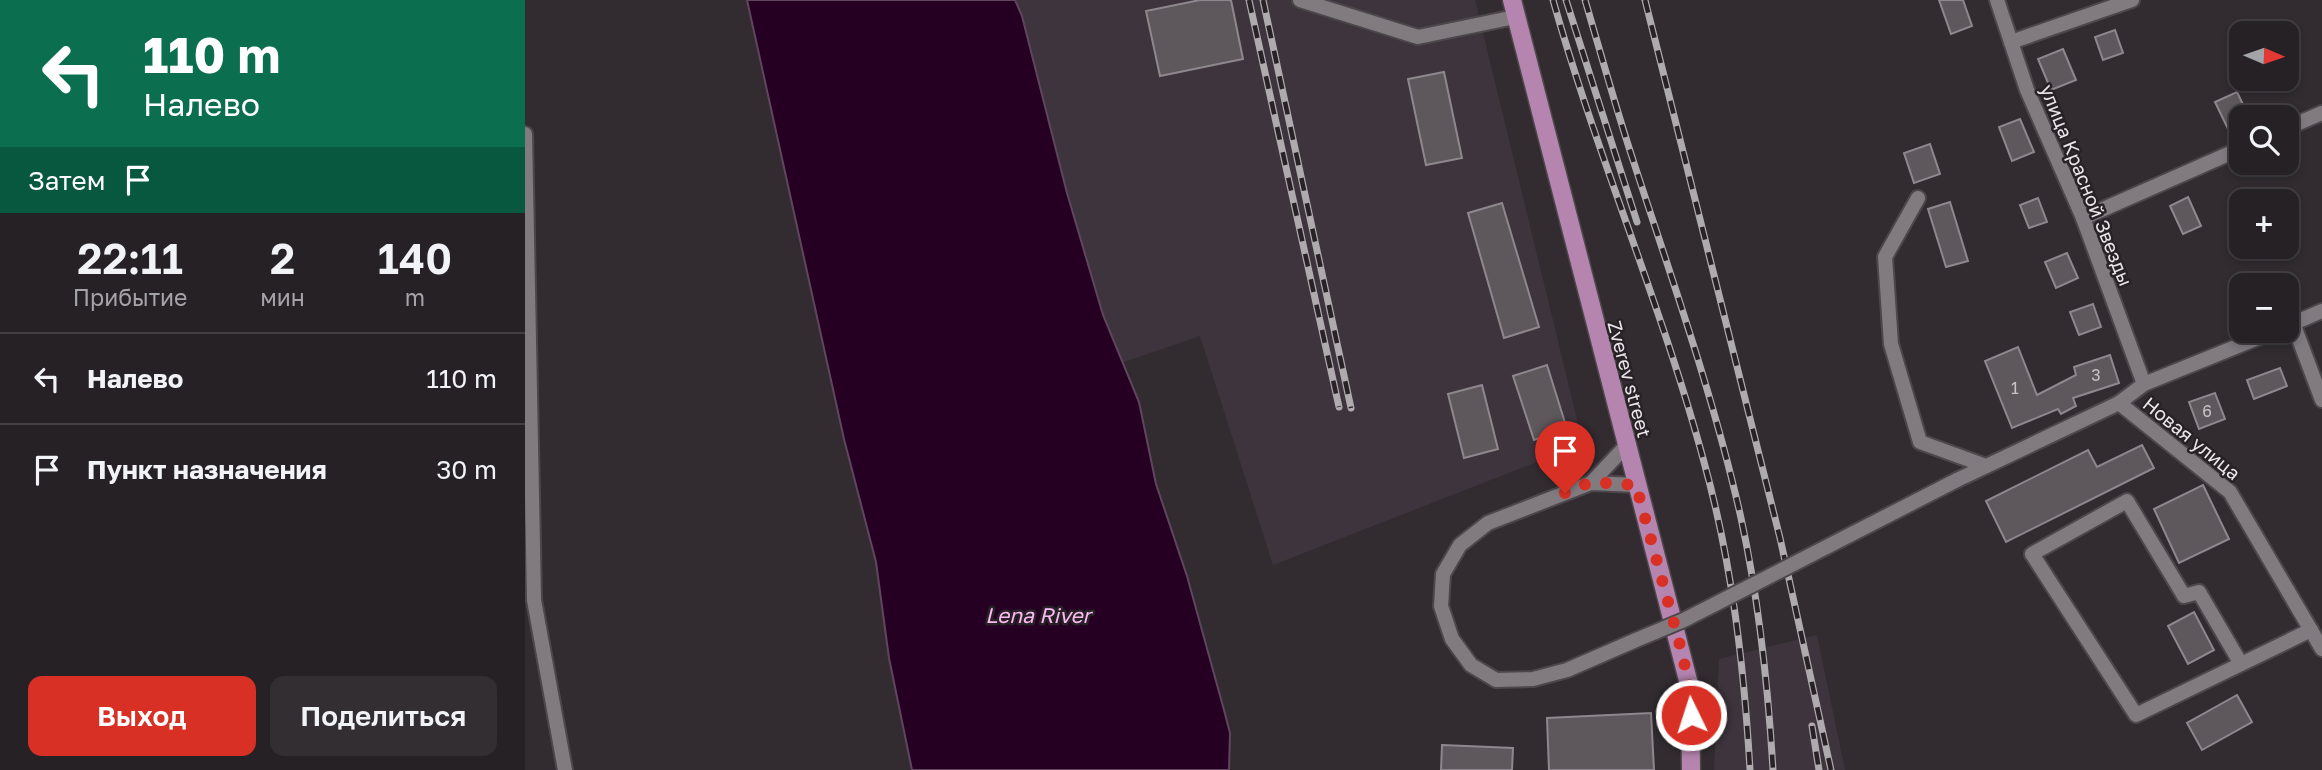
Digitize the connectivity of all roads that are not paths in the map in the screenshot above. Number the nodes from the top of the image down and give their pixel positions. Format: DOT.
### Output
graph roads {
  1 [pos="1300,0"];
  2 [pos="1997,0"];
  3 [pos="2132,0"];
  4 [pos="1513,8"];
  5 [pos="2011,42"];
  6 [pos="2322,113"];
  7 [pos="2299,123"];
  8 [pos="525,134"];
  9 [pos="2229,154"];
  10 [pos="1918,198"];
  11 [pos="2083,218"];
  12 [pos="2322,311"];
  13 [pos="2299,320"];
  14 [pos="2245,343"];
  15 [pos="2298,343"];
  16 [pos="2144,384"];
  17 [pos="2322,400"];
  18 [pos="2119,403"];
  19 [pos="1626,446"];
  20 [pos="1986,466"];
  21 [pos="1591,482"];
  22 [pos="1636,485"];
  23 [pos="525,574"];
  24 [pos="534,600"];
  25 [pos="2311,630"];
  26 [pos="2322,649"];
  27 [pos="2241,664"];
  28 [pos="565,770"];
  29 [pos="1691,770"];
  1 -- 4 [label="street"];
  2 -- 5 [label="street, улица Красной Звезды"];
  3 -- 5 [label="street"];
  4 -- 19 [label="main road, Zverev street"];
  5 -- 11 [label="street, улица Красной Звезды"];
  6 -- 7 [label="street"];
  8 -- 24 [label="street"];
  9 -- 11 [label="street"];
  10 -- 20 [label="street"];
  11 -- 16 [label="street, улица Красной Звезды"];
  12 -- 13 [label="street"];
  14 -- 16 [label="street"];
  15 -- 17 [label="street"];
  16 -- 18 [label="street"];
  18 -- 20 [label="street"];
  18 -- 25 [label="street, Новая улица"];
  19 -- 21 [label="street"];
  19 -- 22 [label="main road, Zverev street"];
  20 -- 21 [label="street, bridge"];
  21 -- 22 [label="street"];
  22 -- 29 [label="main road, Zverev street"];
  23 -- 24 [label="street"];
  24 -- 28 [label="street"];
  25 -- 26 [label="street, Новая улица"];
  25 -- 27 [label="street"];
  27 -- 27 [label="street"];
}
